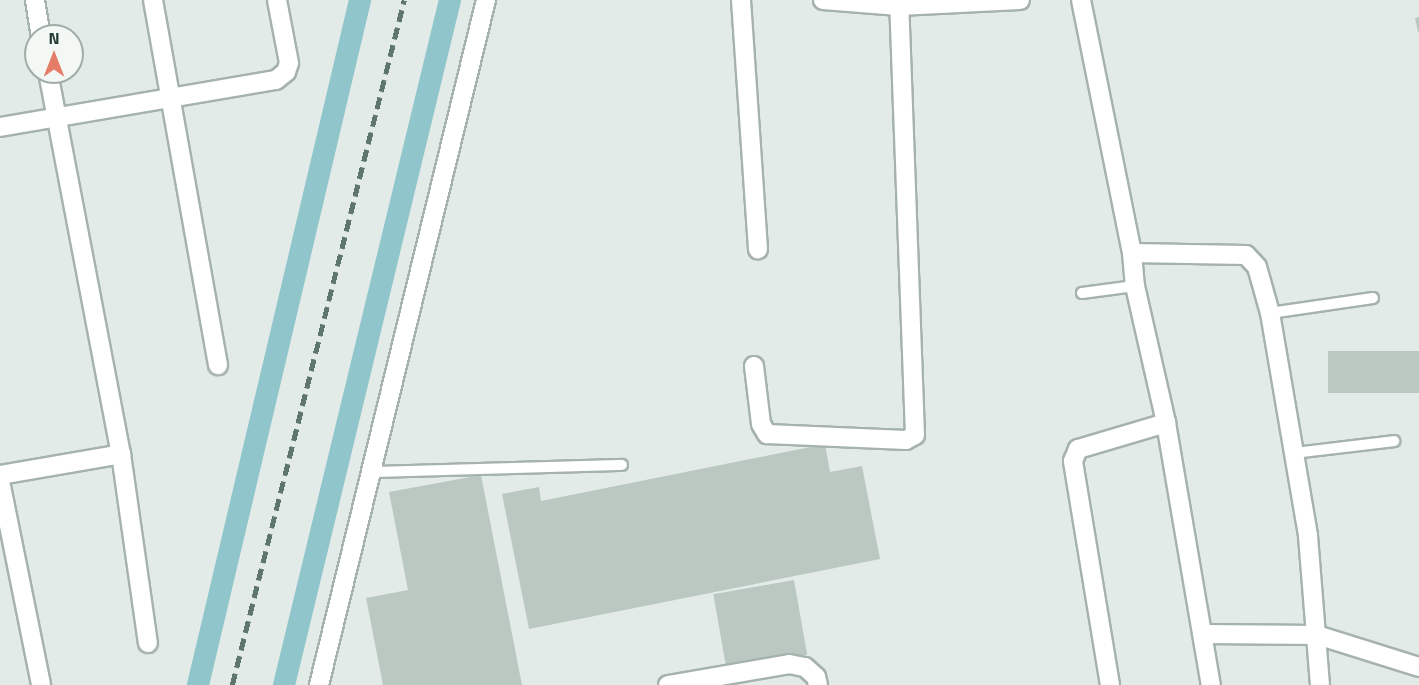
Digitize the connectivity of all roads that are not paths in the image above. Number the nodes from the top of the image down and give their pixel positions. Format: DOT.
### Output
graph roads {
  1 [pos="35,0"];
  2 [pos="153,0"];
  3 [pos="277,0"];
  4 [pos="486,0"];
  5 [pos="741,0"];
  6 [pos="823,0"];
  7 [pos="1020,0"];
  8 [pos="1081,0"];
  9 [pos="899,6"];
  10 [pos="39,24"];
  11 [pos="50,84"];
  12 [pos="171,96"];
  13 [pos="56,117"];
  14 [pos="0,127"];
  15 [pos="758,249"];
  16 [pos="1132,253"];
  17 [pos="1135,286"];
  18 [pos="1082,293"];
  19 [pos="1373,298"];
  20 [pos="1270,313"];
  21 [pos="218,365"];
  22 [pos="754,366"];
  23 [pos="1166,423"];
  24 [pos="1394,441"];
  25 [pos="1294,453"];
  26 [pos="121,454"];
  27 [pos="622,465"];
  28 [pos="371,472"];
  29 [pos="0,475"];
  30 [pos="0,482"];
  31 [pos="1204,634"];
  32 [pos="1317,635"];
  33 [pos="148,642"];
  34 [pos="1419,667"];
  35 [pos="41,685"];
  36 [pos="320,685"];
  37 [pos="669,685"];
  38 [pos="818,685"];
  39 [pos="1110,685"];
  40 [pos="1211,685"];
  41 [pos="1320,685"];
  1 -- 10 [label="street"];
  2 -- 12 [label="street"];
  3 -- 12 [label="street"];
  4 -- 28 [label="street"];
  5 -- 15 [label="street"];
  6 -- 9 [label="street"];
  7 -- 9 [label="street"];
  8 -- 16 [label="street"];
  9 -- 22 [label="street"];
  11 -- 13 [label="street"];
  12 -- 13 [label="street"];
  12 -- 21 [label="street"];
  13 -- 14 [label="street"];
  13 -- 26 [label="street"];
  16 -- 17 [label="street"];
  16 -- 20 [label="street"];
  17 -- 18 [label="lane"];
  17 -- 23 [label="street"];
  19 -- 20 [label="lane"];
  20 -- 25 [label="street"];
  23 -- 31 [label="street"];
  23 -- 39 [label="street"];
  24 -- 25 [label="lane"];
  25 -- 32 [label="street"];
  26 -- 29 [label="street"];
  26 -- 33 [label="street"];
  27 -- 28 [label="lane"];
  28 -- 36 [label="street"];
  30 -- 35 [label="street"];
  31 -- 32 [label="street"];
  31 -- 40 [label="street"];
  32 -- 34 [label="street"];
  32 -- 41 [label="street"];
  37 -- 38 [label="street"];
}
